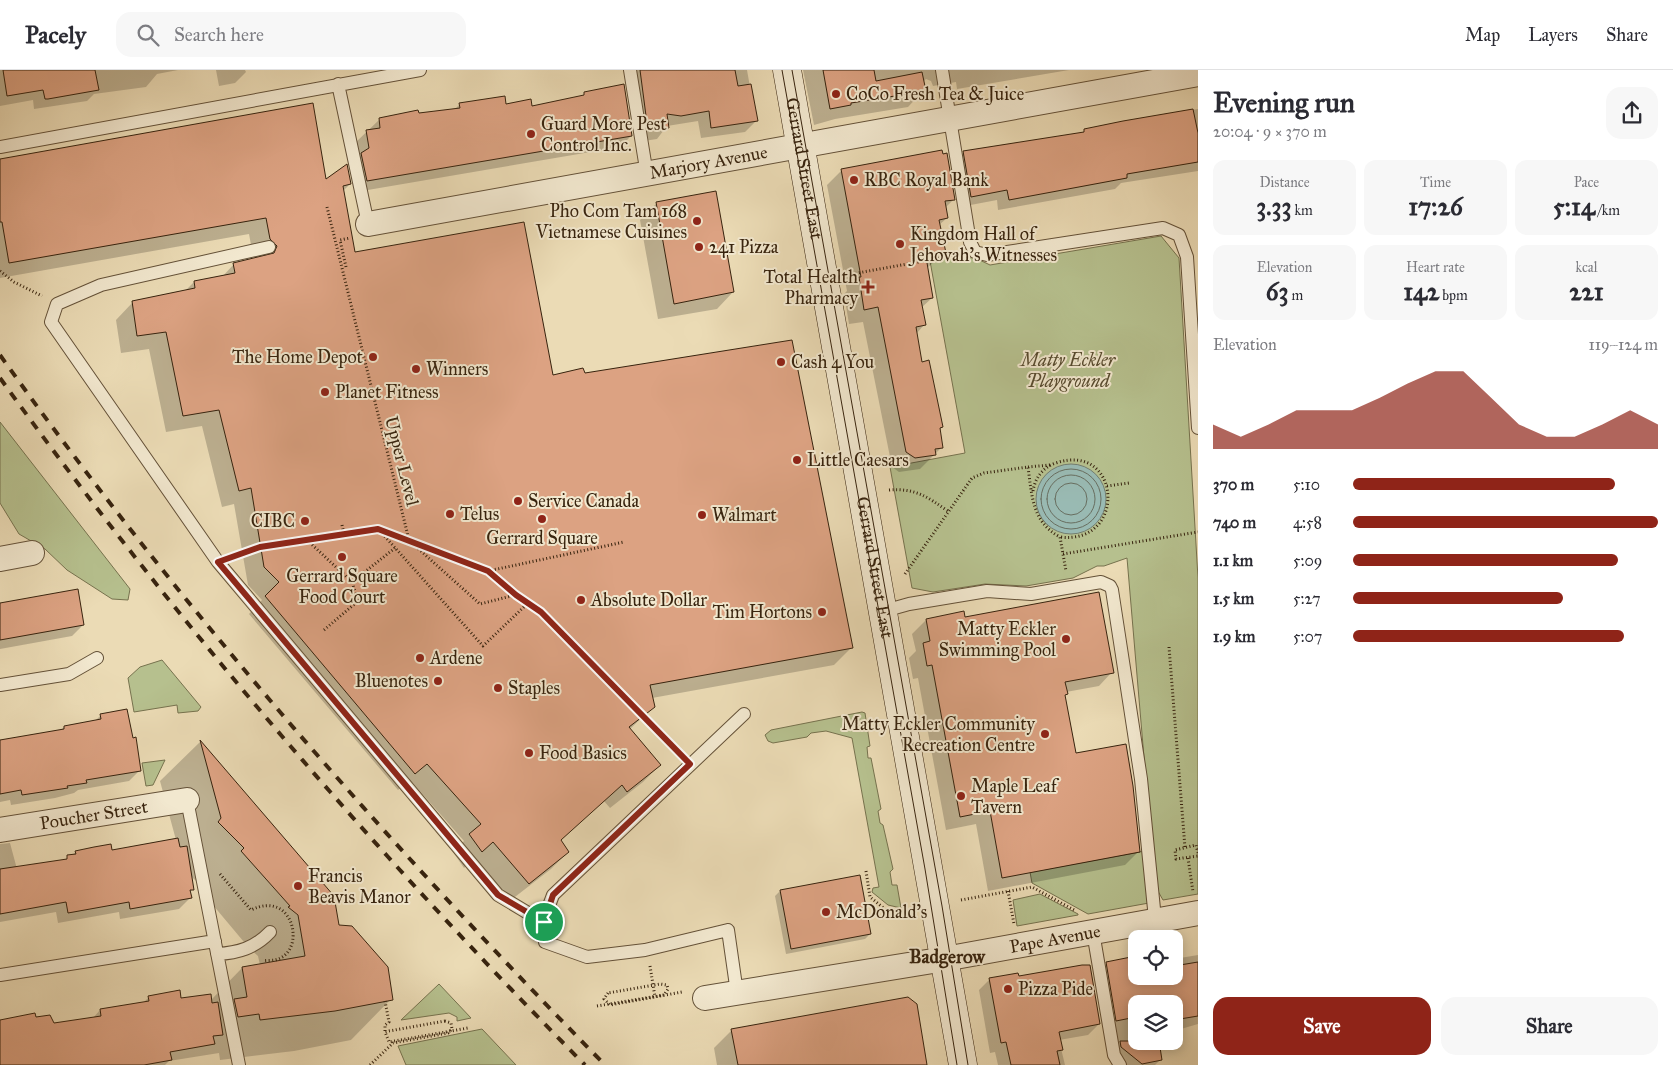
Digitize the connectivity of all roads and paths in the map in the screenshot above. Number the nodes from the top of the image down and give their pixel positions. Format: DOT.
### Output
graph roads {
  1 [pos="420,70"];
  2 [pos="630,70"];
  3 [pos="787,70"];
  4 [pos="942,70"];
  5 [pos="1198,74"];
  6 [pos="338,84"];
  7 [pos="949,119"];
  8 [pos="0,147"];
  9 [pos="801,147"];
  10 [pos="647,175"];
  11 [pos="327,207"];
  12 [pos="368,224"];
  13 [pos="346,239"];
  14 [pos="269,247"];
  15 [pos="975,252"];
  16 [pos="346,267"];
  17 [pos="0,271"];
  18 [pos="852,274"];
  19 [pos="57,304"];
  20 [pos="1198,428"];
  21 [pos="1052,464"];
  22 [pos="1028,467"];
  23 [pos="1129,483"];
  24 [pos="1107,486"];
  25 [pos="889,490"];
  26 [pos="1032,499"];
  27 [pos="948,511"];
  28 [pos="342,525"];
  29 [pos="378,529"];
  30 [pos="1198,532"];
  31 [pos="344,534"];
  32 [pos="1060,537"];
  33 [pos="307,540"];
  34 [pos="624,542"];
  35 [pos="395,548"];
  36 [pos="32,553"];
  37 [pos="1063,554"];
  38 [pos="0,559"];
  39 [pos="218,562"];
  40 [pos="488,571"];
  41 [pos="905,574"];
  42 [pos="352,582"];
  43 [pos="1069,587"];
  44 [pos="516,595"];
  45 [pos="528,603"];
  46 [pos="884,611"];
  47 [pos="324,630"];
  48 [pos="1169,647"];
  49 [pos="97,658"];
  50 [pos="0,685"];
  51 [pos="744,714"];
  52 [pos="690,764"];
  53 [pos="187,800"];
  54 [pos="0,830"];
  55 [pos="1185,848"];
  56 [pos="1198,854"];
  57 [pos="1188,858"];
  58 [pos="866,871"];
  59 [pos="1008,891"];
  60 [pos="961,900"];
  61 [pos="1195,904"];
  62 [pos="1078,912"];
  63 [pos="890,914"];
  64 [pos="1155,919"];
  65 [pos="544,922"];
  66 [pos="1015,930"];
  67 [pos="270,932"];
  68 [pos="1093,932"];
  69 [pos="216,947"];
  70 [pos="945,959"];
  71 [pos="0,975"];
  72 [pos="651,976"];
  73 [pos="737,993"];
  74 [pos="696,995"];
  75 [pos="655,997"];
  76 [pos="385,1001"];
  77 [pos="597,1006"];
  78 [pos="468,1028"];
  79 [pos="385,1032"];
  80 [pos="239,1065"];
  81 [pos="371,1065"];
  82 [pos="963,1065"];
  83 [pos="1120,1065"];
  1 -- 6 [label="lane"];
  2 -- 10 [label="lane"];
  3 -- 9 [label="main road, Gerrard Street East"];
  4 -- 7 [label="lane"];
  5 -- 7 [label="street, Marjory Avenue"];
  6 -- 8 [label="lane"];
  6 -- 12 [label="lane"];
  7 -- 9 [label="street, Marjory Avenue"];
  7 -- 15 [label="lane"];
  9 -- 10 [label="street, Marjory Avenue"];
  9 -- 46 [label="main road, Gerrard Street East"];
  10 -- 12 [label="street, Marjory Avenue"];
  11 -- 44 [label="path, Upper Level"];
  13 -- 16 [label="path"];
  14 -- 19 [label="lane"];
  15 -- 18 [label="path"];
  15 -- 20 [label="lane"];
  17 -- 19 [label="path"];
  19 -- 39 [label="lane"];
  21 -- 22 [label="path"];
  21 -- 24 [label="path"];
  21 -- 26 [label="path"];
  22 -- 26 [label="path"];
  22 -- 27 [label="path"];
  23 -- 24 [label="path"];
  24 -- 32 [label="path"];
  25 -- 27 [label="path"];
  26 -- 32 [label="path"];
  27 -- 41 [label="path"];
  28 -- 31 [label="path"];
  29 -- 31 [label="path"];
  29 -- 35 [label="path"];
  29 -- 40 [label="path"];
  30 -- 37 [label="path"];
  31 -- 33 [label="path"];
  32 -- 37 [label="path"];
  33 -- 39 [label="path"];
  33 -- 42 [label="path"];
  34 -- 40 [label="path"];
  35 -- 42 [label="path"];
  35 -- 45 [label="path"];
  36 -- 38 [label="street"];
  37 -- 43 [label="path"];
  39 -- 65 [label="lane"];
  40 -- 44 [label="path"];
  42 -- 47 [label="path"];
  43 -- 46 [label="lane"];
  43 -- 64 [label="lane"];
  44 -- 45 [label="path"];
  45 -- 52 [label="path"];
  46 -- 70 [label="main road, Gerrard Street East"];
  48 -- 55 [label="path"];
  49 -- 50 [label="lane"];
  51 -- 52 [label="lane"];
  52 -- 65 [label="lane"];
  53 -- 54 [label="street, Poucher Street"];
  53 -- 69 [label="lane"];
  55 -- 56 [label="path"];
  55 -- 57 [label="path"];
  56 -- 57 [label="path"];
  57 -- 61 [label="path"];
  58 -- 63 [label="path"];
  59 -- 60 [label="path"];
  59 -- 62 [label="path"];
  59 -- 66 [label="path"];
  61 -- 64 [label="street, Pape Avenue"];
  64 -- 68 [label="street, Pape Avenue"];
  65 -- 73 [label="lane"];
  67 -- 69 [label="lane"];
  68 -- 70 [label="street, Pape Avenue"];
  68 -- 83 [label="lane"];
  69 -- 71 [label="lane"];
  69 -- 80 [label="lane"];
  70 -- 73 [label="street, Pape Avenue"];
  70 -- 82 [label="main road, Gerrard Street East"];
  72 -- 75 [label="path"];
  73 -- 74 [label="street, Pape Avenue"];
  74 -- 75 [label="path"];
  75 -- 77 [label="path, bridge"];
  76 -- 79 [label="path"];
  78 -- 79 [label="path, bridge"];
  79 -- 81 [label="path, bridge"];
}
